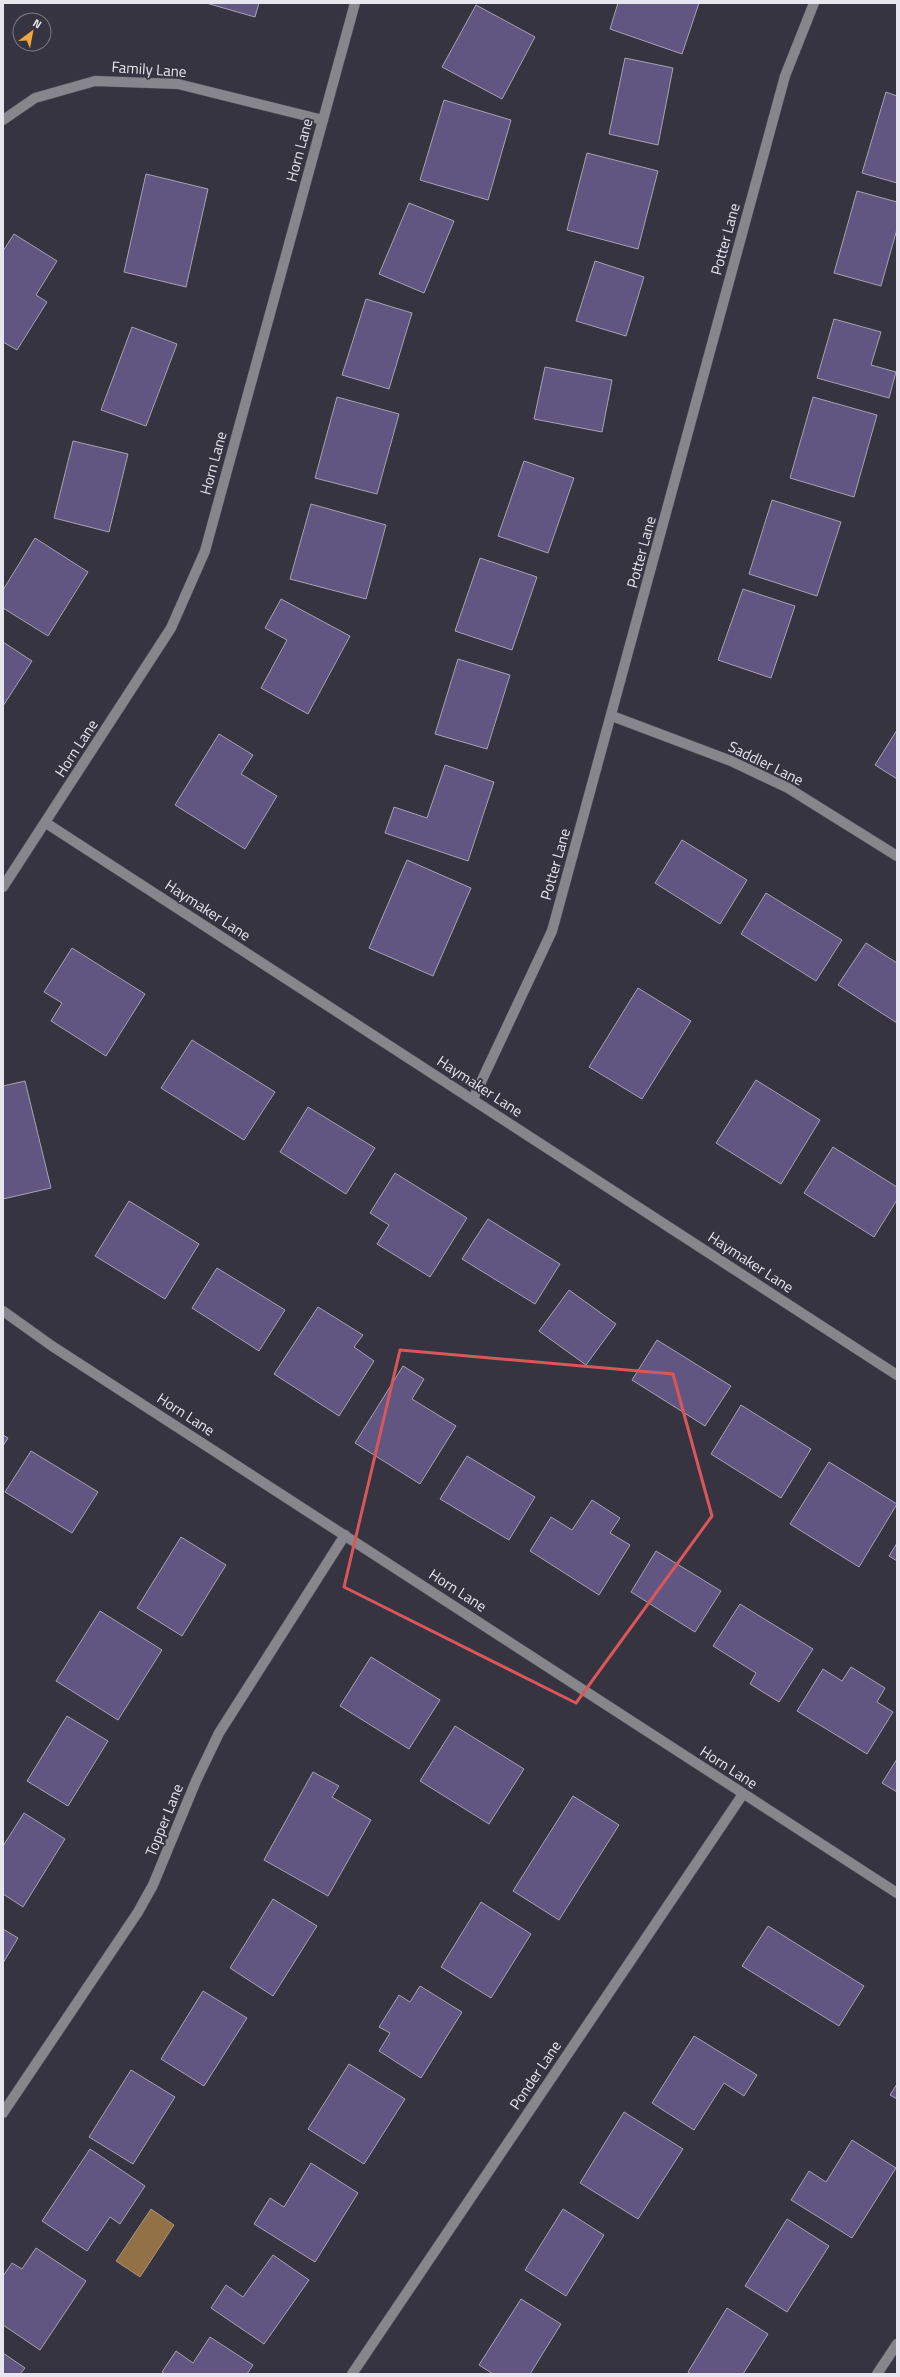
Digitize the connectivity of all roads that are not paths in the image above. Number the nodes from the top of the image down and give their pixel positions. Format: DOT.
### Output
graph roads {
  1 [pos="355,3"];
  2 [pos="814,3"];
  3 [pos="3,120"];
  4 [pos="323,120"];
  5 [pos="612,716"];
  6 [pos="46,823"];
  7 [pos="897,856"];
  8 [pos="3,888"];
  9 [pos="473,1099"];
  10 [pos="3,1311"];
  11 [pos="897,1374"];
  12 [pos="345,1535"];
  13 [pos="743,1794"];
  14 [pos="897,1893"];
  15 [pos="3,2113"];
  16 [pos="897,2344"];
  17 [pos="352,2374"];
  18 [pos="877,2374"];
  1 -- 4 [label="street, Horn Lane"];
  2 -- 5 [label="street, Potter Lane"];
  3 -- 4 [label="street, Family Lane"];
  4 -- 6 [label="street, Horn Lane"];
  5 -- 7 [label="street, Saddler Lane"];
  5 -- 9 [label="street, Potter Lane"];
  6 -- 8 [label="street, Horn Lane"];
  6 -- 9 [label="street, Haymaker Lane"];
  9 -- 11 [label="street, Haymaker Lane"];
  10 -- 12 [label="street, Horn Lane"];
  12 -- 13 [label="street, Horn Lane"];
  12 -- 15 [label="street, Topper Lane"];
  13 -- 14 [label="street, Horn Lane"];
  13 -- 17 [label="street, Ponder Lane"];
  16 -- 18 [label="street"];
}
